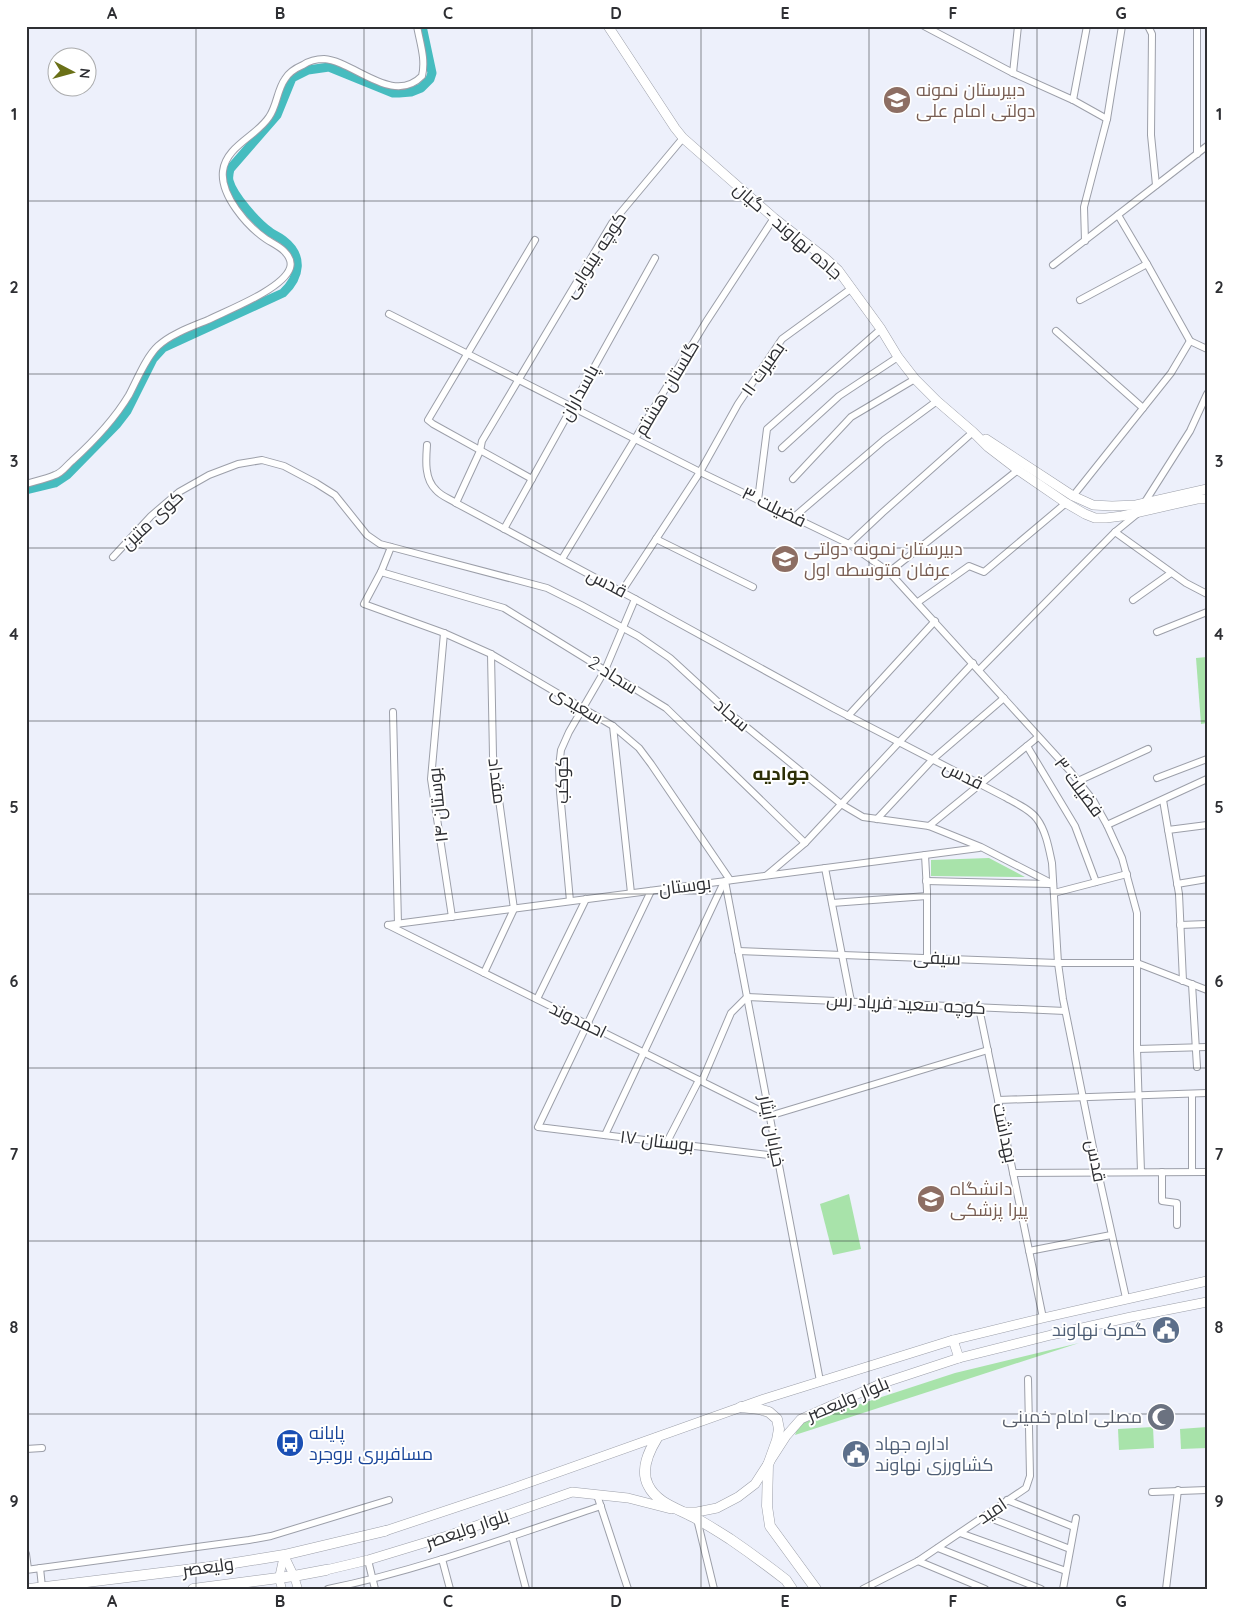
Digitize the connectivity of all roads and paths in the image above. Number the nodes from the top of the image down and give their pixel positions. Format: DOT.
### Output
graph roads {
  1 [pos="417,26"];
  2 [pos="608,26"];
  3 [pos="924,26"];
  4 [pos="1018,26"];
  5 [pos="1086,26"];
  6 [pos="1122,26"];
  7 [pos="1148,26"];
  8 [pos="1197,26"];
  9 [pos="1013,73"];
  10 [pos="1073,100"];
  11 [pos="1107,119"];
  12 [pos="683,138"];
  13 [pos="1207,146"];
  14 [pos="1198,154"];
  15 [pos="1156,185"];
  16 [pos="1118,215"];
  17 [pos="774,218"];
  18 [pos="534,240"];
  19 [pos="1084,241"];
  20 [pos="655,258"];
  21 [pos="1147,264"];
  22 [pos="1053,265"];
  23 [pos="852,288"];
  24 [pos="1080,300"];
  25 [pos="389,314"];
  26 [pos="881,329"];
  27 [pos="1056,331"];
  28 [pos="1190,341"];
  29 [pos="1207,349"];
  30 [pos="466,354"];
  31 [pos="898,357"];
  32 [pos="915,379"];
  33 [pos="518,380"];
  34 [pos="1207,394"];
  35 [pos="937,401"];
  36 [pos="572,407"];
  37 [pos="1143,408"];
  38 [pos="973,432"];
  39 [pos="636,440"];
  40 [pos="427,445"];
  41 [pos="782,448"];
  42 [pos="480,451"];
  43 [pos="1018,470"];
  44 [pos="700,472"];
  45 [pos="532,479"];
  46 [pos="794,479"];
  47 [pos="26,484"];
  48 [pos="1207,489"];
  49 [pos="1070,499"];
  50 [pos="1207,499"];
  51 [pos="758,500"];
  52 [pos="456,503"];
  53 [pos="1142,508"];
  54 [pos="794,517"];
  55 [pos="504,529"];
  56 [pos="1115,532"];
  57 [pos="656,539"];
  58 [pos="849,544"];
  59 [pos="394,548"];
  60 [pos="113,557"];
  61 [pos="562,559"];
  62 [pos="381,572"];
  63 [pos="889,572"];
  64 [pos="1171,573"];
  65 [pos="753,587"];
  66 [pos="622,591"];
  67 [pos="1207,594"];
  68 [pos="636,599"];
  69 [pos="1133,600"];
  70 [pos="918,602"];
  71 [pos="1207,612"];
  72 [pos="935,621"];
  73 [pos="623,628"];
  74 [pos="1157,632"];
  75 [pos="444,633"];
  76 [pos="491,654"];
  77 [pos="973,663"];
  78 [pos="605,670"];
  79 [pos="979,670"];
  80 [pos="1004,698"];
  81 [pos="582,708"];
  82 [pos="393,712"];
  83 [pos="848,716"];
  84 [pos="613,726"];
  85 [pos="1038,737"];
  86 [pos="900,741"];
  87 [pos="1026,746"];
  88 [pos="1148,749"];
  89 [pos="933,759"];
  90 [pos="1207,759"];
  91 [pos="1158,778"];
  92 [pos="1207,779"];
  93 [pos="1078,781"];
  94 [pos="981,784"];
  95 [pos="1163,800"];
  96 [pos="841,804"];
  97 [pos="877,819"];
  98 [pos="1107,825"];
  99 [pos="1207,825"];
  100 [pos="929,826"];
  101 [pos="1168,830"];
  102 [pos="805,843"];
  103 [pos="981,847"];
  104 [pos="925,855"];
  105 [pos="825,868"];
  106 [pos="1127,874"];
  107 [pos="766,876"];
  108 [pos="1207,879"];
  109 [pos="727,881"];
  110 [pos="926,882"];
  111 [pos="1096,882"];
  112 [pos="1053,884"];
  113 [pos="1178,884"];
  114 [pos="651,891"];
  115 [pos="631,893"];
  116 [pos="1054,893"];
  117 [pos="927,896"];
  118 [pos="586,899"];
  119 [pos="570,901"];
  120 [pos="832,903"];
  121 [pos="514,909"];
  122 [pos="452,917"];
  123 [pos="398,924"];
  124 [pos="1207,924"];
  125 [pos="388,925"];
  126 [pos="1180,925"];
  127 [pos="738,951"];
  128 [pos="842,955"];
  129 [pos="927,958"];
  130 [pos="1058,963"];
  131 [pos="1137,963"];
  132 [pos="484,973"];
  133 [pos="1183,981"];
  134 [pos="1192,984"];
  135 [pos="1207,990"];
  136 [pos="746,997"];
  137 [pos="537,1000"];
  138 [pos="851,1001"];
  139 [pos="979,1008"];
  140 [pos="1065,1011"];
  141 [pos="587,1024"];
  142 [pos="1196,1047"];
  143 [pos="1207,1047"];
  144 [pos="988,1050"];
  145 [pos="1137,1050"];
  146 [pos="644,1053"];
  147 [pos="1197,1067"];
  148 [pos="700,1080"];
  149 [pos="1207,1093"];
  150 [pos="1192,1094"];
  151 [pos="1138,1096"];
  152 [pos="1083,1098"];
  153 [pos="998,1100"];
  154 [pos="769,1115"];
  155 [pos="605,1135"];
  156 [pos="667,1142"];
  157 [pos="777,1156"];
  158 [pos="1098,1172"];
  159 [pos="1141,1172"];
  160 [pos="1162,1172"];
  161 [pos="1192,1172"];
  162 [pos="1207,1172"];
  163 [pos="1013,1173"];
  164 [pos="1177,1224"];
  165 [pos="1111,1234"];
  166 [pos="1029,1251"];
  167 [pos="1207,1281"];
  168 [pos="1126,1298"];
  169 [pos="1207,1302"];
  170 [pos="1043,1318"];
  171 [pos="953,1340"];
  172 [pos="959,1358"];
  173 [pos="1028,1379"];
  174 [pos="820,1381"];
  175 [pos="741,1407"];
  176 [pos="657,1438"];
  177 [pos="42,1448"];
  178 [pos="26,1449"];
  179 [pos="768,1465"];
  180 [pos="1178,1490"];
  181 [pos="1207,1490"];
  182 [pos="1152,1492"];
  183 [pos="597,1495"];
  184 [pos="389,1500"];
  185 [pos="1008,1500"];
  186 [pos="601,1506"];
  187 [pos="683,1512"];
  188 [pos="985,1516"];
  189 [pos="1076,1518"];
  190 [pos="696,1519"];
  191 [pos="1074,1527"];
  192 [pos="385,1531"];
  193 [pos="960,1533"];
  194 [pos="512,1536"];
  195 [pos="938,1548"];
  196 [pos="1070,1550"];
  197 [pos="26,1554"];
  198 [pos="284,1555"];
  199 [pos="442,1559"];
  200 [pos="368,1560"];
  201 [pos="918,1561"];
  202 [pos="40,1568"];
  203 [pos="27,1570"];
  204 [pos="326,1570"];
  205 [pos="1066,1571"];
  206 [pos="294,1576"];
  207 [pos="279,1578"];
  208 [pos="372,1580"];
  209 [pos="42,1587"];
  210 [pos="30,1589"];
  211 [pos="193,1589"];
  212 [pos="282,1589"];
  213 [pos="297,1589"];
  214 [pos="328,1589"];
  215 [pos="375,1589"];
  216 [pos="450,1589"];
  217 [pos="526,1589"];
  218 [pos="628,1589"];
  219 [pos="714,1589"];
  220 [pos="792,1589"];
  221 [pos="816,1589"];
  222 [pos="863,1589"];
  223 [pos="985,1589"];
  224 [pos="1041,1589"];
  225 [pos="1063,1589"];
  226 [pos="1166,1589"];
  1 -- 47 [label="street"];
  2 -- 12 [label="main road, جاده نهاوند - گیان"];
  3 -- 9 [label="street"];
  4 -- 9 [label="street"];
  5 -- 10 [label="street"];
  6 -- 11 [label="street"];
  7 -- 15 [label="street"];
  8 -- 14 [label="street"];
  9 -- 10 [label="street"];
  10 -- 11 [label="street"];
  11 -- 19 [label="street"];
  12 -- 17 [label="main road, جاده نهاوند - گیان"];
  12 -- 33 [label="street, کوچه بینوایی"];
  13 -- 14 [label="street"];
  14 -- 15 [label="street"];
  15 -- 16 [label="street"];
  16 -- 19 [label="street"];
  16 -- 21 [label="street"];
  17 -- 23 [label="main road, جاده نهاوند - گیان"];
  17 -- 39 [label="street, گلستان هشتم"];
  18 -- 30 [label="street"];
  19 -- 22 [label="street"];
  20 -- 36 [label="street, پاسداران"];
  21 -- 24 [label="street"];
  21 -- 28 [label="street"];
  23 -- 26 [label="main road, جاده نهاوند - گیان"];
  23 -- 44 [label="street, بصیرت ۱۱"];
  25 -- 30 [label="street, فضیلت ۳"];
  26 -- 31 [label="main road, جاده نهاوند - گیان"];
  26 -- 51 [label="street"];
  27 -- 37 [label="street"];
  28 -- 29 [label="street"];
  28 -- 37 [label="street"];
  30 -- 33 [label="street, فضیلت ۳"];
  30 -- 42 [label="street"];
  31 -- 32 [label="main road, جاده نهاوند - گیان"];
  31 -- 41 [label="street"];
  32 -- 35 [label="main road, جاده نهاوند - گیان"];
  32 -- 46 [label="street"];
  33 -- 36 [label="street, فضیلت ۳"];
  33 -- 42 [label="street"];
  34 -- 53 [label="street"];
  35 -- 38 [label="main road, جاده نهاوند - گیان"];
  35 -- 54 [label="street"];
  36 -- 39 [label="street, فضیلت ۳"];
  36 -- 45 [label="street, پاسداران"];
  37 -- 49 [label="street"];
  38 -- 43 [label="main road, جاده نهاوند - گیان"];
  38 -- 49 [label="main road, جاده نهاوند - گیان"];
  38 -- 58 [label="street"];
  39 -- 44 [label="street, فضیلت ۳"];
  39 -- 61 [label="street, گلستان هشتم"];
  40 -- 52 [label="street, قدس"];
  42 -- 45 [label="street"];
  42 -- 52 [label="street"];
  43 -- 49 [label="main road, جاده نهاوند - گیان"];
  43 -- 63 [label="street"];
  44 -- 51 [label="street, فضیلت ۳"];
  44 -- 57 [label="street, بصیرت ۱۱"];
  45 -- 55 [label="street, پاسداران"];
  48 -- 53 [label="main road, جاده نهاوند - گیان"];
  49 -- 53 [label="main road, جاده نهاوند - گیان"];
  49 -- 70 [label="street"];
  50 -- 53 [label="main road, جاده نهاوند - گیان"];
  51 -- 54 [label="street, فضیلت ۳"];
  52 -- 55 [label="street, قدس"];
  53 -- 56 [label="street"];
  54 -- 58 [label="street, فضیلت ۳"];
  55 -- 61 [label="street, قدس"];
  56 -- 64 [label="street"];
  56 -- 79 [label="street"];
  57 -- 65 [label="street"];
  57 -- 66 [label="street, بصیرت ۱۱"];
  58 -- 63 [label="street, فضیلت ۳"];
  59 -- 60 [label="street, کوی متین"];
  59 -- 62 [label="street"];
  59 -- 73 [label="street, کوی متین"];
  61 -- 66 [label="street, قدس"];
  62 -- 75 [label="street, سعیدی"];
  62 -- 78 [label="street, سجاد 2"];
  63 -- 70 [label="street, فضیلت ۳"];
  64 -- 67 [label="street"];
  64 -- 69 [label="street"];
  66 -- 68 [label="street, قدس"];
  68 -- 73 [label="street, کوکب"];
  68 -- 83 [label="street, قدس"];
  70 -- 72 [label="street, فضیلت ۳"];
  71 -- 74 [label="street"];
  72 -- 77 [label="street, فضیلت ۳"];
  72 -- 83 [label="street"];
  73 -- 78 [label="street, کوکب"];
  73 -- 96 [label="street, سجاد"];
  75 -- 76 [label="street, سعیدی"];
  75 -- 122 [label="street, بوستان ۱۴"];
  76 -- 81 [label="street, سعیدی"];
  76 -- 121 [label="street, مقداد"];
  77 -- 79 [label="street, فضیلت ۳"];
  77 -- 86 [label="street"];
  78 -- 81 [label="street, کوکب"];
  78 -- 102 [label="street, سجاد 2"];
  79 -- 80 [label="street, فضیلت ۳"];
  80 -- 85 [label="street, فضیلت ۳"];
  80 -- 89 [label="street"];
  81 -- 84 [label="street, سعیدی"];
  81 -- 119 [label="street, کوکب"];
  82 -- 123 [label="street"];
  83 -- 86 [label="street, قدس"];
  84 -- 109 [label="street, سعیدی"];
  84 -- 115 [label="street"];
  85 -- 87 [label="street"];
  85 -- 93 [label="street, فضیلت ۳"];
  86 -- 89 [label="street, قدس"];
  86 -- 96 [label="street"];
  87 -- 94 [label="street"];
  87 -- 111 [label="street"];
  88 -- 93 [label="street"];
  89 -- 94 [label="street, قدس"];
  89 -- 97 [label="street"];
  90 -- 91 [label="street"];
  92 -- 95 [label="street"];
  93 -- 98 [label="street, فضیلت ۳"];
  94 -- 100 [label="street"];
  94 -- 112 [label="street, قدس"];
  95 -- 98 [label="street"];
  95 -- 101 [label="street"];
  96 -- 97 [label="street, سجاد"];
  96 -- 102 [label="street"];
  97 -- 100 [label="street, سجاد"];
  98 -- 106 [label="street, فضیلت ۳"];
  99 -- 101 [label="street"];
  100 -- 103 [label="street, سجاد"];
  101 -- 113 [label="street"];
  102 -- 107 [label="street"];
  103 -- 104 [label="street, بوستان"];
  103 -- 112 [label="street, سجاد"];
  104 -- 105 [label="street, بوستان"];
  104 -- 110 [label="street"];
  105 -- 107 [label="street, بوستان"];
  105 -- 120 [label="street"];
  106 -- 111 [label="street"];
  106 -- 131 [label="street, فضیلت ۳"];
  107 -- 109 [label="street, بوستان"];
  108 -- 113 [label="street"];
  109 -- 114 [label="street, بوستان"];
  109 -- 127 [label="street, خیابان ایثار"];
  109 -- 146 [label="street"];
  110 -- 112 [label="street"];
  110 -- 117 [label="street"];
  111 -- 116 [label="street"];
  112 -- 116 [label="street, قدس"];
  113 -- 126 [label="street"];
  114 -- 115 [label="street, بوستان"];
  114 -- 141 [label="street"];
  115 -- 118 [label="street, بوستان"];
  116 -- 130 [label="street, قدس"];
  117 -- 120 [label="street"];
  117 -- 129 [label="street"];
  118 -- 119 [label="street, بوستان"];
  118 -- 137 [label="street"];
  119 -- 121 [label="street, بوستان"];
  120 -- 128 [label="street"];
  121 -- 122 [label="street, بوستان"];
  121 -- 132 [label="street"];
  122 -- 123 [label="street, بوستان"];
  123 -- 125 [label="street, بوستان"];
  124 -- 126 [label="street"];
  125 -- 132 [label="street, احمدوند"];
  126 -- 133 [label="street"];
  127 -- 128 [label="street, سیفی"];
  127 -- 136 [label="street, خیابان ایثار"];
  128 -- 129 [label="street, سیفی"];
  128 -- 138 [label="street"];
  129 -- 130 [label="street, سیفی"];
  130 -- 131 [label="street, سیفی"];
  130 -- 140 [label="street, قدس"];
  131 -- 133 [label="street"];
  131 -- 145 [label="street, فضیلت ۳"];
  132 -- 137 [label="street, احمدوند"];
  133 -- 134 [label="street"];
  134 -- 135 [label="street"];
  134 -- 142 [label="street"];
  136 -- 138 [label="street, کوچه سعید فریاد رس"];
  136 -- 148 [label="street"];
  136 -- 154 [label="street, خیابان ایثار"];
  137 -- 141 [label="street, احمدوند"];
  138 -- 139 [label="street, کوچه سعید فریاد رس"];
  139 -- 140 [label="street, کوچه سعید فریاد رس"];
  139 -- 144 [label="street, بهداشت"];
  140 -- 152 [label="street, قدس"];
  141 -- 146 [label="street, احمدوند"];
  141 -- 155 [label="street, بوستان ۱۷"];
  142 -- 143 [label="street"];
  142 -- 145 [label="street"];
  142 -- 147 [label="street"];
  144 -- 153 [label="street, بهداشت"];
  144 -- 154 [label="street"];
  145 -- 151 [label="street, فضیلت ۳"];
  146 -- 148 [label="street, احمدوند"];
  146 -- 155 [label="street"];
  148 -- 154 [label="street, احمدوند"];
  148 -- 156 [label="street"];
  149 -- 150 [label="street"];
  150 -- 151 [label="street"];
  150 -- 161 [label="street"];
  151 -- 152 [label="street"];
  151 -- 159 [label="street, فضیلت ۳"];
  152 -- 153 [label="street"];
  152 -- 158 [label="street, قدس"];
  153 -- 163 [label="street, بهداشت"];
  154 -- 157 [label="street, خیابان ایثار"];
  155 -- 156 [label="street, بوستان ۱۷"];
  156 -- 157 [label="street, بوستان ۱۷"];
  157 -- 174 [label="street, خیابان ایثار"];
  158 -- 159 [label="street"];
  158 -- 163 [label="street"];
  158 -- 165 [label="street, قدس"];
  159 -- 160 [label="street"];
  160 -- 161 [label="street"];
  160 -- 164 [label="street"];
  161 -- 162 [label="street"];
  163 -- 166 [label="street, بهداشت"];
  165 -- 166 [label="street"];
  165 -- 168 [label="street, قدس"];
  166 -- 170 [label="street, بهداشت"];
  167 -- 168 [label="main road, بلوار ولیعصر"];
  168 -- 170 [label="main road, بلوار ولیعصر"];
  169 -- 172 [label="main road, بلوار ولیعصر"];
  170 -- 171 [label="main road, بلوار ولیعصر"];
  171 -- 172 [label="main road"];
  171 -- 174 [label="main road, بلوار ولیعصر"];
  172 -- 179 [label="main road, بلوار ولیعصر"];
  173 -- 185 [label="street, امید"];
  174 -- 175 [label="main road, بلوار ولیعصر"];
  175 -- 176 [label="main road, بلوار ولیعصر"];
  175 -- 179 [label="main road"];
  176 -- 187 [label="main road"];
  176 -- 192 [label="main road, بلوار ولیعصر"];
  177 -- 178 [label="street"];
  179 -- 187 [label="main road, بلوار ولیعصر"];
  179 -- 221 [label="main road"];
  180 -- 181 [label="street"];
  180 -- 182 [label="street"];
  180 -- 226 [label="street"];
  183 -- 186 [label="street"];
  183 -- 187 [label="main road, بلوار ولیعصر"];
  183 -- 200 [label="main road, بلوار ولیعصر"];
  184 -- 202 [label="street"];
  185 -- 188 [label="street, امید"];
  185 -- 191 [label="street"];
  186 -- 194 [label="street"];
  186 -- 218 [label="street"];
  187 -- 190 [label="main road"];
  188 -- 193 [label="street, امید"];
  188 -- 196 [label="street"];
  189 -- 191 [label="street"];
  190 -- 219 [label="street"];
  190 -- 220 [label="main road"];
  191 -- 196 [label="street"];
  192 -- 198 [label="main road, ولیعصر"];
  193 -- 195 [label="street, امید"];
  193 -- 205 [label="street"];
  194 -- 199 [label="street"];
  194 -- 217 [label="street"];
  195 -- 201 [label="street, امید"];
  195 -- 224 [label="street"];
  196 -- 205 [label="street"];
  197 -- 203 [label="street"];
  198 -- 206 [label="street"];
  198 -- 207 [label="street"];
  198 -- 209 [label="main road, ولیعصر"];
  199 -- 208 [label="street"];
  199 -- 216 [label="street"];
  200 -- 204 [label="main road, بلوار ولیعصر"];
  200 -- 208 [label="street"];
  201 -- 222 [label="street, امید"];
  201 -- 223 [label="street"];
  202 -- 203 [label="street"];
  202 -- 209 [label="street"];
  204 -- 206 [label="main road, ولیعصر"];
  205 -- 225 [label="street"];
  206 -- 207 [label="main road, ولیعصر"];
  206 -- 213 [label="street"];
  207 -- 211 [label="main road, ولیعصر"];
  207 -- 212 [label="street"];
  208 -- 214 [label="street"];
  208 -- 215 [label="street"];
  209 -- 210 [label="main road, ولیعصر"];
}
